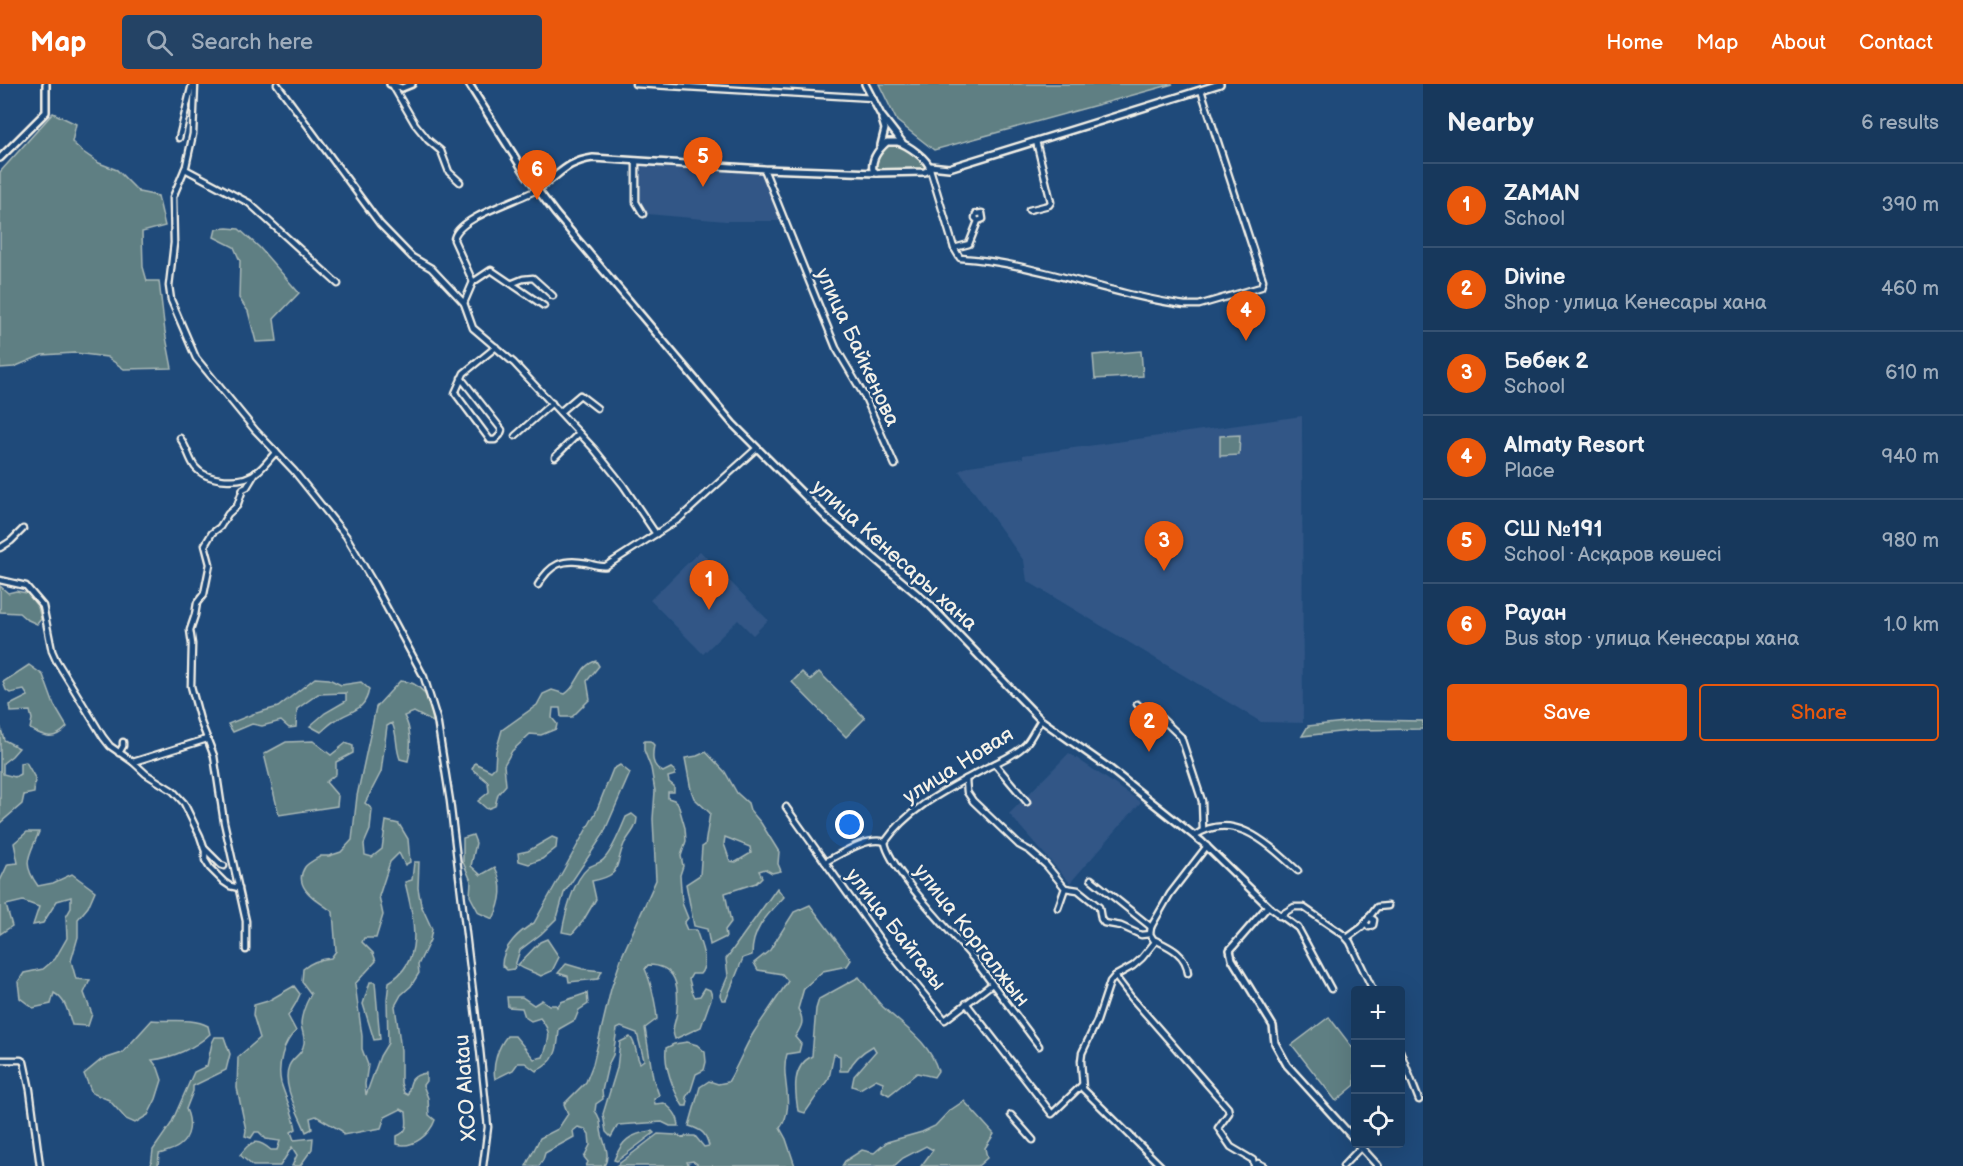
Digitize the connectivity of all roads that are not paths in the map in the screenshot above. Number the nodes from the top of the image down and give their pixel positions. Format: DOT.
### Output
graph roads {
  1 [pos="46,84"];
  2 [pos="193,84"];
  3 [pos="277,84"];
  4 [pos="412,84"];
  5 [pos="469,84"];
  6 [pos="635,84"];
  7 [pos="865,84"];
  8 [pos="1220,84"];
  9 [pos="392,85"];
  10 [pos="1201,90"];
  11 [pos="873,98"];
  12 [pos="881,115"];
  13 [pos="179,138"];
  14 [pos="1036,141"];
  15 [pos="905,146"];
  16 [pos="876,157"];
  17 [pos="0,158"];
  18 [pos="636,161"];
  19 [pos="930,168"];
  20 [pos="185,169"];
  21 [pos="764,169"];
  22 [pos="853,172"];
  23 [pos="877,173"];
  24 [pos="460,182"];
  25 [pos="538,189"];
  26 [pos="1029,210"];
  27 [pos="643,214"];
  28 [pos="978,221"];
  29 [pos="954,249"];
  30 [pos="473,282"];
  31 [pos="339,284"];
  32 [pos="513,284"];
  33 [pos="553,296"];
  34 [pos="464,303"];
  35 [pos="544,306"];
  36 [pos="496,347"];
  37 [pos="461,378"];
  38 [pos="552,404"];
  39 [pos="597,408"];
  40 [pos="560,412"];
  41 [pos="579,433"];
  42 [pos="515,436"];
  43 [pos="180,438"];
  44 [pos="757,448"];
  45 [pos="276,452"];
  46 [pos="555,457"];
  47 [pos="895,465"];
  48 [pos="256,472"];
  49 [pos="23,529"];
  50 [pos="656,534"];
  51 [pos="0,548"];
  52 [pos="0,580"];
  53 [pos="538,585"];
  54 [pos="1137,704"];
  55 [pos="1041,720"];
  56 [pos="207,739"];
  57 [pos="123,742"];
  58 [pos="119,753"];
  59 [pos="133,762"];
  60 [pos="995,764"];
  61 [pos="966,779"];
  62 [pos="1027,802"];
  63 [pos="786,807"];
  64 [pos="1203,830"];
  65 [pos="1194,836"];
  66 [pos="885,842"];
  67 [pos="1207,846"];
  68 [pos="204,848"];
  69 [pos="825,861"];
  70 [pos="224,866"];
  71 [pos="1298,871"];
  72 [pos="1090,879"];
  73 [pos="239,888"];
  74 [pos="1065,888"];
  75 [pos="1268,906"];
  76 [pos="1388,906"];
  77 [pos="1058,908"];
  78 [pos="1279,916"];
  79 [pos="1150,927"];
  80 [pos="1150,934"];
  81 [pos="1347,938"];
  82 [pos="1155,940"];
  83 [pos="246,950"];
  84 [pos="1188,973"];
  85 [pos="1115,976"];
  86 [pos="992,984"];
  87 [pos="1371,986"];
  88 [pos="1331,989"];
  89 [pos="966,1004"];
  90 [pos="1039,1046"];
  91 [pos="0,1060"];
  92 [pos="1405,1062"];
  93 [pos="1082,1085"];
  94 [pos="1419,1100"];
  95 [pos="1011,1115"];
  96 [pos="1351,1136"];
  97 [pos="1033,1140"];
  98 [pos="1355,1148"];
  99 [pos="1362,1148"];
  100 [pos="40,1166"];
  101 [pos="483,1166"];
  102 [pos="1161,1166"];
  103 [pos="1264,1166"];
  104 [pos="1343,1166"];
  105 [pos="1378,1166"];
  1 -- 17 [label="street"];
  2 -- 13 [label="street"];
  2 -- 20 [label="street, XCO Alatau"];
  3 -- 34 [label="street"];
  4 -- 9 [label="street"];
  5 -- 25 [label="street"];
  6 -- 11 [label="street"];
  7 -- 11 [label="street"];
  8 -- 10 [label="street"];
  9 -- 24 [label="street"];
  10 -- 14 [label="street"];
  10 -- 29 [label="street"];
  11 -- 12 [label="street"];
  12 -- 15 [label="street"];
  12 -- 16 [label="street"];
  14 -- 19 [label="street"];
  14 -- 26 [label="street"];
  15 -- 16 [label="street"];
  15 -- 19 [label="street"];
  16 -- 22 [label="street"];
  16 -- 23 [label="street"];
  18 -- 21 [label="street"];
  18 -- 25 [label="street"];
  18 -- 27 [label="street"];
  19 -- 23 [label="street"];
  19 -- 29 [label="street"];
  20 -- 31 [label="street"];
  20 -- 45 [label="street, XCO Alatau"];
  21 -- 22 [label="street"];
  21 -- 47 [label="street, улица Байкенова"];
  22 -- 23 [label="street"];
  25 -- 30 [label="street"];
  25 -- 44 [label="street, улица Кенесары хана"];
  28 -- 29 [label="street"];
  30 -- 32 [label="street"];
  30 -- 34 [label="street"];
  32 -- 33 [label="street"];
  32 -- 35 [label="street"];
  34 -- 36 [label="street"];
  36 -- 37 [label="street"];
  36 -- 38 [label="street"];
  37 -- 37 [label="street"];
  38 -- 40 [label="street"];
  38 -- 42 [label="street"];
  39 -- 40 [label="street"];
  40 -- 41 [label="street"];
  41 -- 46 [label="street"];
  41 -- 50 [label="street"];
  43 -- 48 [label="street"];
  44 -- 50 [label="street"];
  44 -- 55 [label="street, улица Кенесары хана"];
  45 -- 48 [label="street"];
  45 -- 101 [label="street, XCO Alatau"];
  48 -- 56 [label="street"];
  49 -- 51 [label="street"];
  50 -- 53 [label="street"];
  52 -- 58 [label="street"];
  54 -- 64 [label="street"];
  55 -- 60 [label="street, улица Новая"];
  55 -- 65 [label="street, улица Кенесары хана"];
  56 -- 59 [label="street"];
  56 -- 73 [label="street"];
  57 -- 58 [label="street"];
  58 -- 59 [label="street"];
  59 -- 68 [label="street"];
  60 -- 61 [label="street, улица Новая"];
  60 -- 62 [label="street"];
  61 -- 66 [label="street, улица Новая"];
  61 -- 74 [label="street"];
  63 -- 69 [label="street, улица Байгазы"];
  64 -- 65 [label="street"];
  64 -- 71 [label="street"];
  65 -- 67 [label="street, улица Кенесары хана"];
  66 -- 69 [label="street"];
  66 -- 86 [label="street, улица Коргалжын"];
  67 -- 75 [label="street, улица Кенесары хана"];
  67 -- 79 [label="street"];
  68 -- 70 [label="street"];
  68 -- 73 [label="street"];
  69 -- 89 [label="street, улица Байгазы"];
  72 -- 79 [label="street"];
  73 -- 83 [label="street"];
  74 -- 77 [label="street"];
  74 -- 80 [label="street"];
  75 -- 78 [label="street"];
  75 -- 96 [label="street"];
  76 -- 81 [label="street"];
  78 -- 81 [label="street"];
  78 -- 88 [label="street"];
  79 -- 80 [label="street"];
  80 -- 82 [label="street"];
  81 -- 87 [label="street"];
  82 -- 84 [label="street"];
  82 -- 85 [label="street"];
  85 -- 93 [label="street"];
  85 -- 103 [label="street"];
  86 -- 89 [label="street, улица Байгазы"];
  86 -- 90 [label="street, улица Коргалжын"];
  89 -- 93 [label="street, улица Байгазы"];
  91 -- 100 [label="street"];
  92 -- 94 [label="street"];
  93 -- 102 [label="street"];
  95 -- 97 [label="street"];
  98 -- 104 [label="street"];
  99 -- 105 [label="street"];
}
